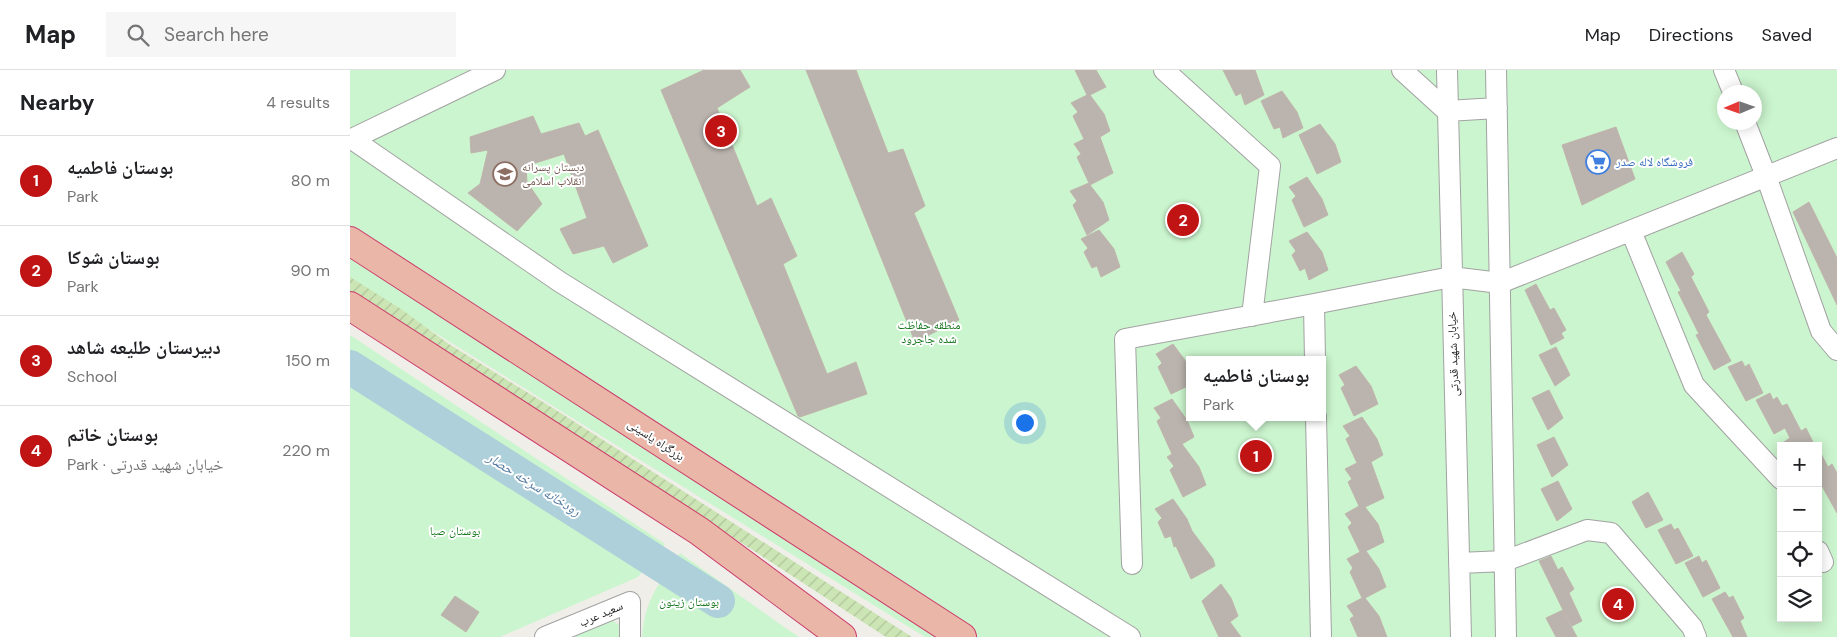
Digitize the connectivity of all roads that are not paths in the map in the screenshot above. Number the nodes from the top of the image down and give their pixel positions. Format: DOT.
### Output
graph roads {
  1 [pos="495,70"];
  2 [pos="1164,70"];
  3 [pos="1402,70"];
  4 [pos="1447,70"];
  5 [pos="1496,70"];
  6 [pos="1724,70"];
  7 [pos="1730,85"];
  8 [pos="1497,108"];
  9 [pos="1448,112"];
  10 [pos="1747,130"];
  11 [pos="1837,148"];
  12 [pos="1766,176"];
  13 [pos="1631,231"];
  14 [pos="350,241"];
  15 [pos="1451,277"];
  16 [pos="1500,283"];
  17 [pos="1314,304"];
  18 [pos="350,306"];
  19 [pos="1252,316"];
  20 [pos="1837,350"];
  21 [pos="1315,356"];
  22 [pos="1316,421"];
  23 [pos="1777,475"];
  24 [pos="1505,561"];
  25 [pos="1459,563"];
  26 [pos="1132,564"];
  27 [pos="545,637"];
  28 [pos="630,637"];
  29 [pos="842,637"];
  30 [pos="962,637"];
  31 [pos="1130,637"];
  32 [pos="1320,637"];
  33 [pos="1461,637"];
  34 [pos="1506,637"];
  35 [pos="1696,637"];
  1 -- 31 [label="street"];
  2 -- 19 [label="street"];
  3 -- 9 [label="street"];
  4 -- 9 [label="street, خیابان شهید قدرتی"];
  5 -- 8 [label="street"];
  6 -- 7 [label="street"];
  8 -- 9 [label="street"];
  8 -- 16 [label="street"];
  9 -- 15 [label="street, خیابان شهید قدرتی"];
  10 -- 12 [label="street"];
  11 -- 12 [label="street"];
  12 -- 13 [label="street"];
  12 -- 20 [label="street"];
  13 -- 16 [label="street"];
  13 -- 23 [label="street"];
  14 -- 30 [label="highway, بزرگراه یاسینی"];
  15 -- 16 [label="street"];
  15 -- 17 [label="street"];
  15 -- 25 [label="street, خیابان شهید قدرتی"];
  16 -- 24 [label="street"];
  17 -- 19 [label="street"];
  17 -- 21 [label="street"];
  18 -- 29 [label="highway"];
  19 -- 26 [label="street"];
  22 -- 32 [label="street"];
  24 -- 25 [label="street"];
  24 -- 34 [label="street"];
  24 -- 35 [label="street"];
  25 -- 33 [label="street, خیابان شهید قدرتی"];
  27 -- 28 [label="street, سعید عرب"];
}
